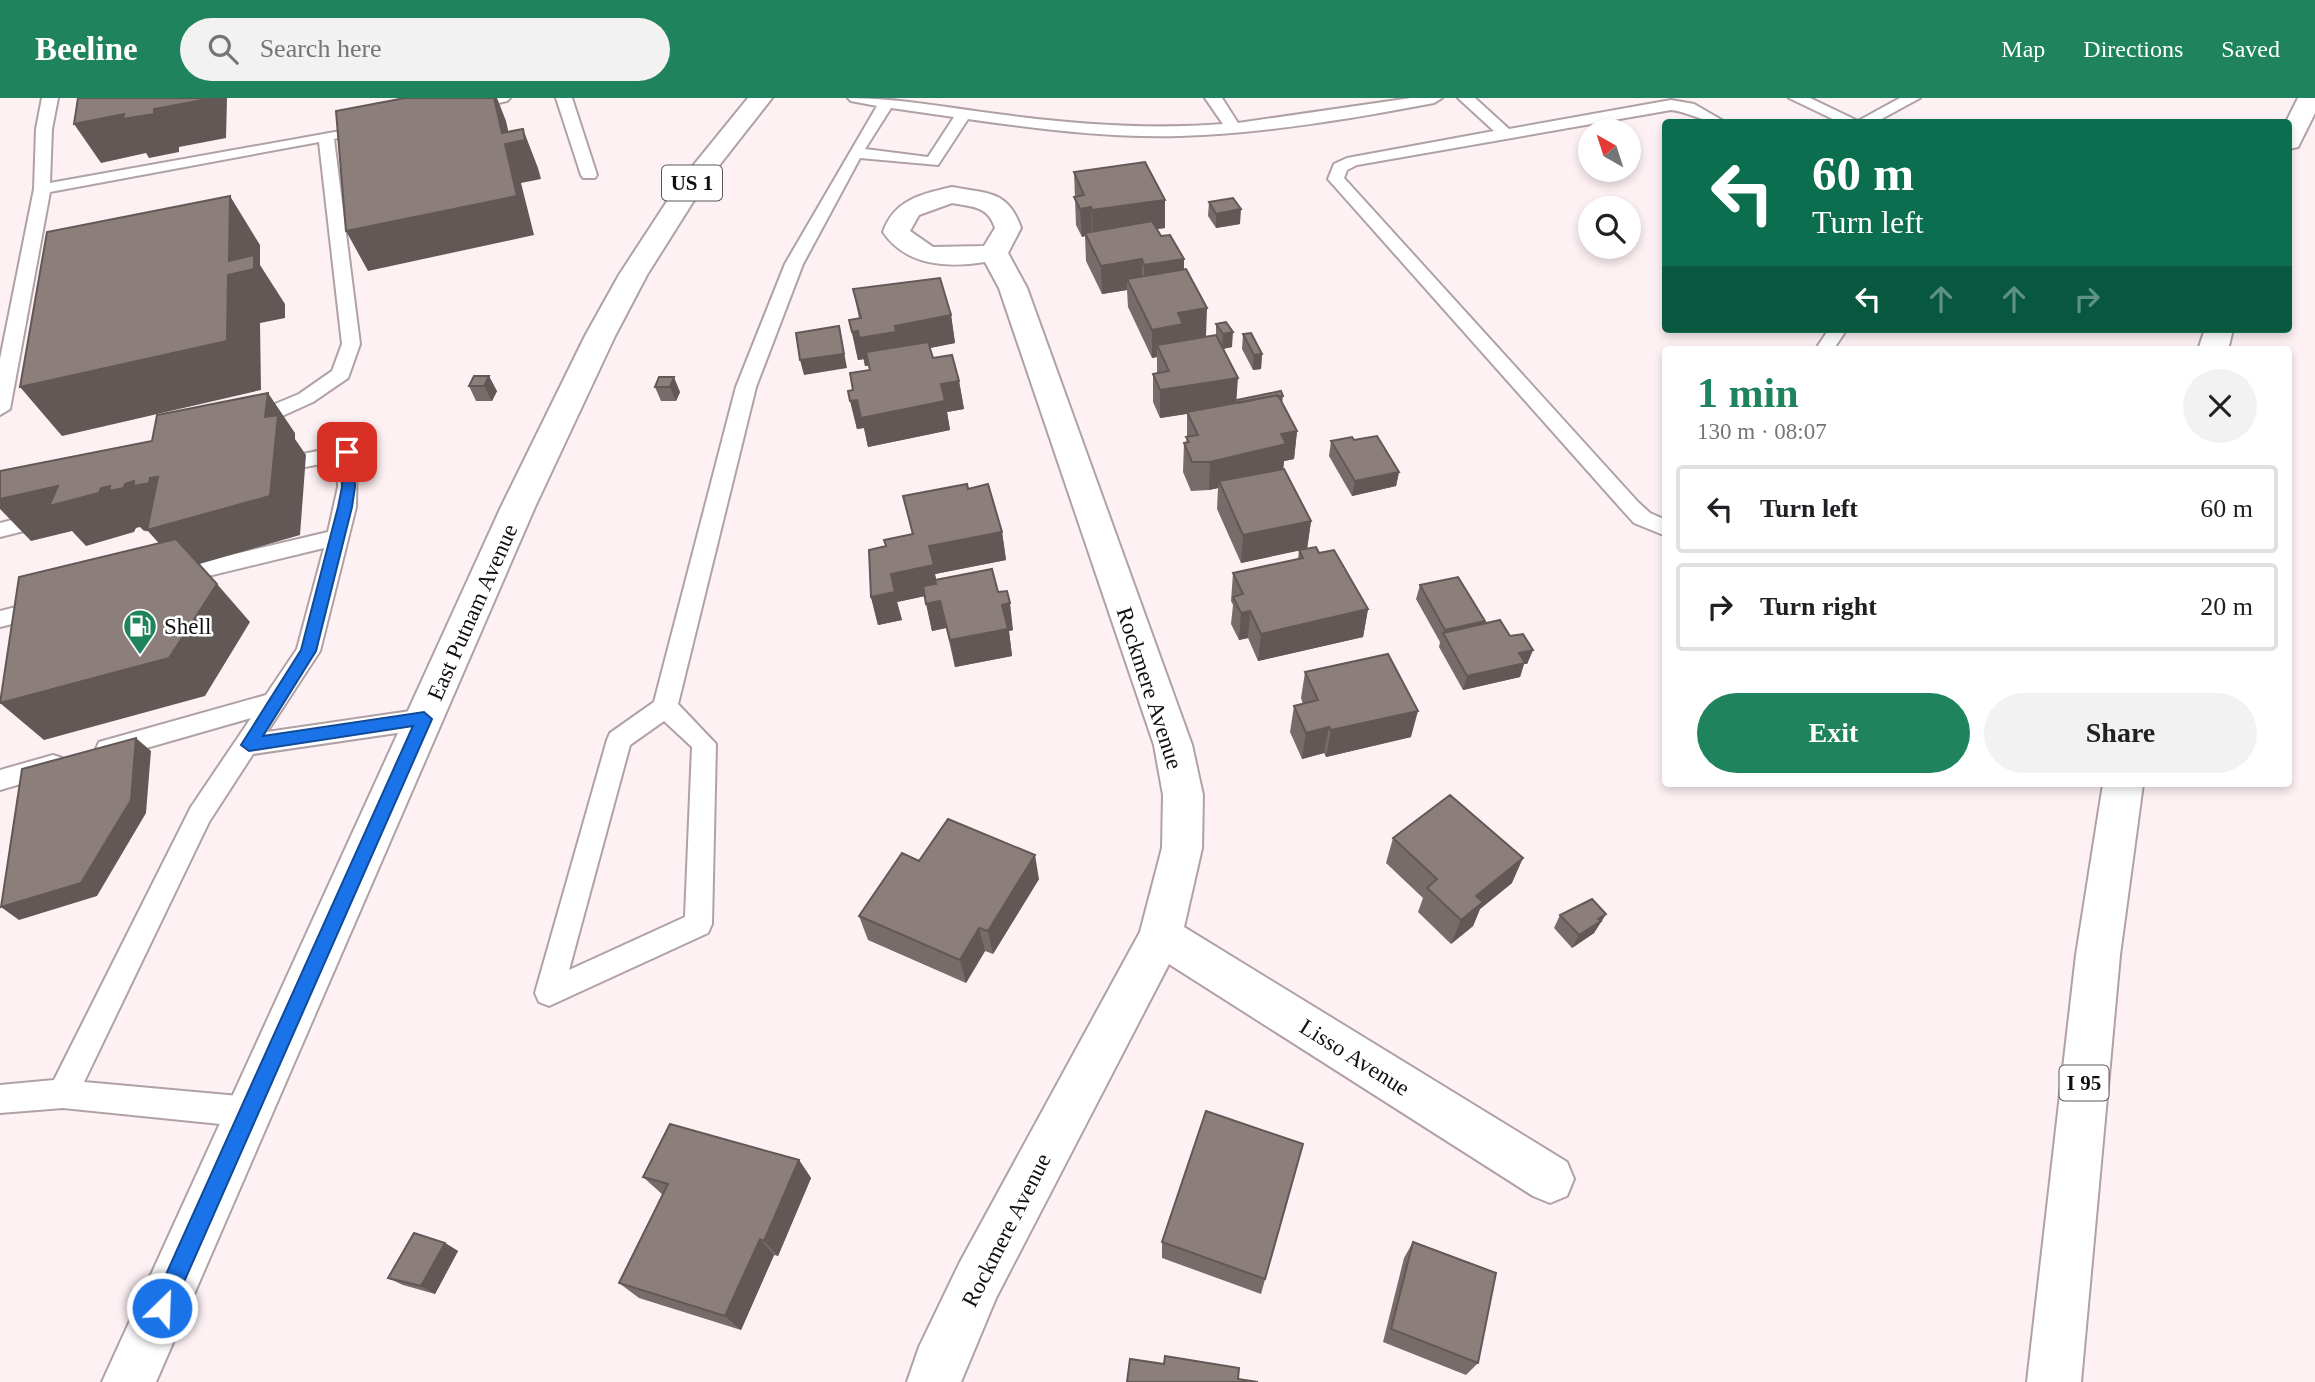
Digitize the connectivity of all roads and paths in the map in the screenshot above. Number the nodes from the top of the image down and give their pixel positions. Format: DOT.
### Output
graph roads {
  1 [pos="50,98"];
  2 [pos="502,98"];
  3 [pos="564,98"];
  4 [pos="760,98"];
  5 [pos="856,98"];
  6 [pos="1213,98"];
  7 [pos="1466,98"];
  8 [pos="1797,98"];
  9 [pos="1912,98"];
  10 [pos="2310,98"];
  11 [pos="1423,99"];
  12 [pos="886,103"];
  13 [pos="454,109"];
  14 [pos="964,113"];
  15 [pos="1711,119"];
  16 [pos="1844,119"];
  17 [pos="1872,119"];
  18 [pos="1232,127"];
  19 [pos="352,130"];
  20 [pos="1506,134"];
  21 [pos="326,136"];
  22 [pos="2292,136"];
  23 [pos="855,153"];
  24 [pos="589,175"];
  25 [pos="42,189"];
  26 [pos="994,253"];
  27 [pos="0,409"];
  28 [pos="236,426"];
  29 [pos="305,460"];
  30 [pos="32,522"];
  31 [pos="1662,527"];
  32 [pos="0,530"];
  33 [pos="335,538"];
  34 [pos="148,583"];
  35 [pos="67,602"];
  36 [pos="0,619"];
  37 [pos="277,701"];
  38 [pos="665,707"];
  39 [pos="424,719"];
  40 [pos="249,745"];
  41 [pos="0,780"];
  42 [pos="2123,787"];
  43 [pos="1161,936"];
  44 [pos="63,1094"];
  45 [pos="0,1098"];
  46 [pos="250,1112"];
  47 [pos="1550,1179"];
  48 [pos="129,1382"];
  49 [pos="934,1382"];
  50 [pos="2054,1382"];
  1 -- 25 [label="lane"];
  2 -- 13 [label="lane"];
  3 -- 24 [label="lane"];
  4 -- 39 [label="main road, East Putnam Avenue / US 1"];
  5 -- 12 [label="lane"];
  6 -- 18 [label="lane"];
  7 -- 20 [label="lane"];
  8 -- 16 [label="lane"];
  9 -- 17 [label="lane"];
  10 -- 22 [label="main road"];
  11 -- 18 [label="lane"];
  12 -- 14 [label="lane"];
  12 -- 23 [label="lane"];
  14 -- 18 [label="lane"];
  14 -- 23 [label="lane"];
  15 -- 20 [label="lane"];
  19 -- 21 [label="lane"];
  20 -- 31 [label="lane"];
  21 -- 25 [label="lane"];
  21 -- 28 [label="lane"];
  23 -- 38 [label="lane"];
  25 -- 27 [label="lane"];
  26 -- 43 [label="main road, Rockmere Avenue"];
  29 -- 33 [label="lane"];
  30 -- 32 [label="lane"];
  33 -- 34 [label="lane"];
  33 -- 37 [label="lane"];
  35 -- 36 [label="lane"];
  37 -- 40 [label="lane"];
  37 -- 41 [label="lane"];
  38 -- 38 [label="lane"];
  39 -- 40 [label="lane"];
  39 -- 46 [label="main road, East Putnam Avenue / US 1"];
  40 -- 44 [label="lane"];
  42 -- 50 [label="main road, I 95"];
  43 -- 47 [label="main road, Lisso Avenue"];
  43 -- 49 [label="main road, Rockmere Avenue"];
  44 -- 45 [label="lane"];
  44 -- 46 [label="lane"];
  46 -- 48 [label="main road, East Putnam Avenue / US 1"];
}
